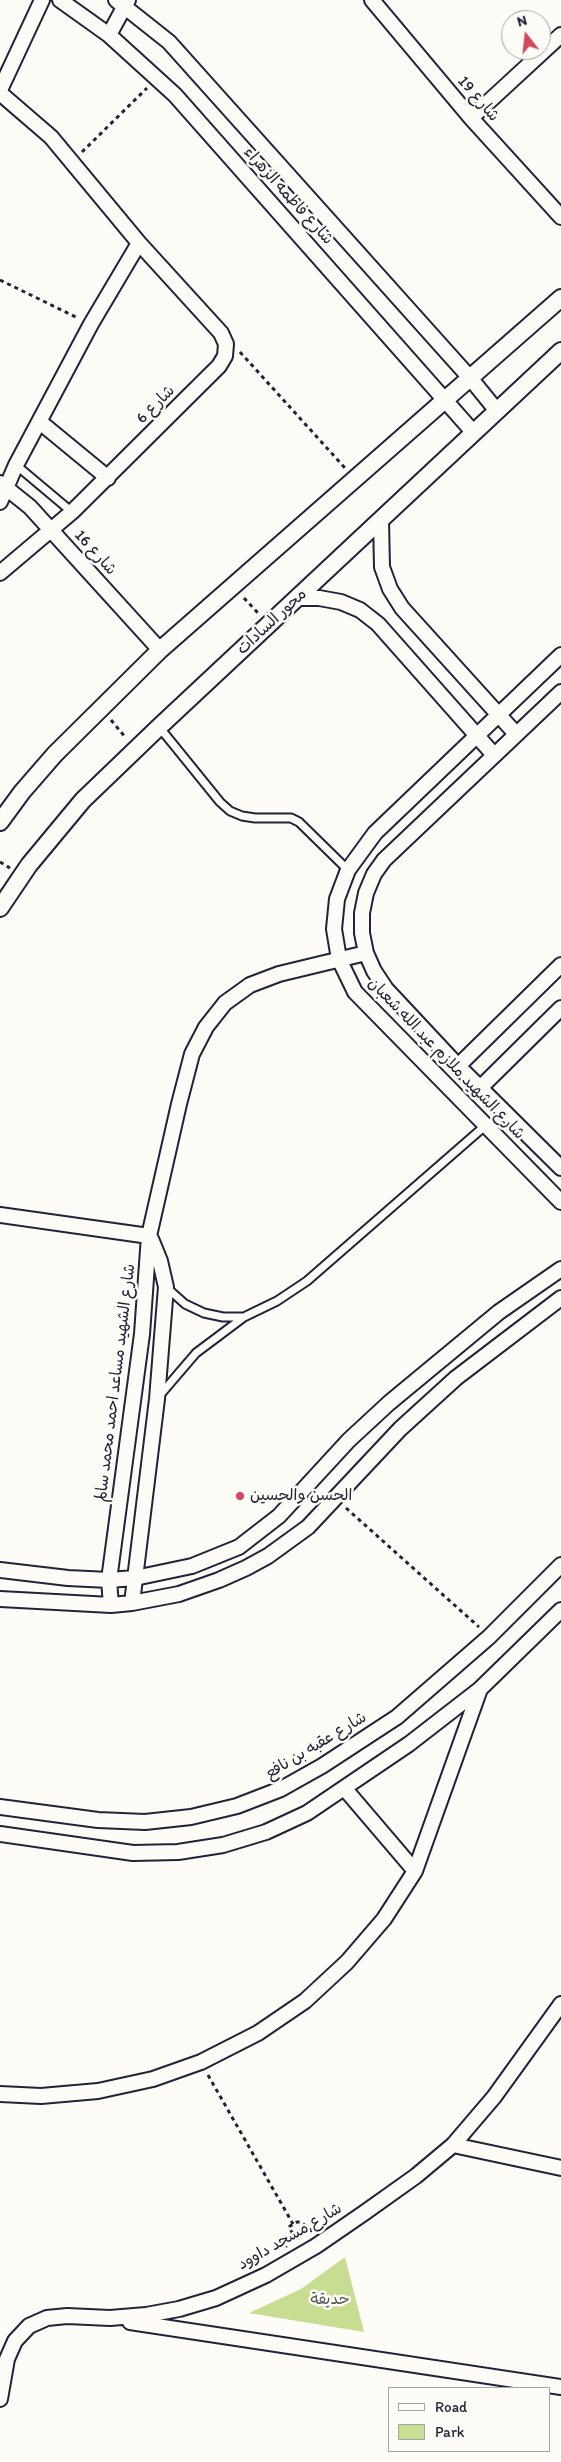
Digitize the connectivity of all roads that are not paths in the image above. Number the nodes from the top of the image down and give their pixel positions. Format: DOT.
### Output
graph roads {
  1 [pos="42,0"];
  2 [pos="60,0"];
  3 [pos="372,0"];
  4 [pos="123,2"];
  5 [pos="109,34"];
  6 [pos="561,35"];
  7 [pos="0,91"];
  8 [pos="470,118"];
  9 [pos="561,218"];
  10 [pos="139,242"];
  11 [pos="561,298"];
  12 [pos="561,351"];
  13 [pos="471,378"];
  14 [pos="446,401"];
  15 [pos="497,411"];
  16 [pos="40,422"];
  17 [pos="474,433"];
  18 [pos="16,465"];
  19 [pos="108,478"];
  20 [pos="3,485"];
  21 [pos="0,502"];
  22 [pos="72,512"];
  23 [pos="381,520"];
  24 [pos="51,530"];
  25 [pos="0,573"];
  26 [pos="297,598"];
  27 [pos="160,650"];
  28 [pos="561,655"];
  29 [pos="561,692"];
  30 [pos="498,714"];
  31 [pos="159,726"];
  32 [pos="516,734"];
  33 [pos="476,735"];
  34 [pos="494,755"];
  35 [pos="0,822"];
  36 [pos="348,870"];
  37 [pos="0,908"];
  38 [pos="366,953"];
  39 [pos="339,959"];
  40 [pos="561,965"];
  41 [pos="561,1008"];
  42 [pos="458,1066"];
  43 [pos="480,1088"];
  44 [pos="486,1126"];
  45 [pos="561,1168"];
  46 [pos="561,1202"];
  47 [pos="0,1215"];
  48 [pos="149,1236"];
  49 [pos="561,1268"];
  50 [pos="166,1287"];
  51 [pos="561,1298"];
  52 [pos="244,1317"];
  53 [pos="157,1398"];
  54 [pos="561,1564"];
  55 [pos="0,1570"];
  56 [pos="135,1578"];
  57 [pos="109,1580"];
  58 [pos="0,1598"];
  59 [pos="132,1603"];
  60 [pos="111,1605"];
  61 [pos="561,1610"];
  62 [pos="480,1689"];
  63 [pos="345,1789"];
  64 [pos="0,1807"];
  65 [pos="0,1834"];
  66 [pos="415,1871"];
  67 [pos="561,2004"];
  68 [pos="0,2094"];
  69 [pos="453,2145"];
  70 [pos="561,2168"];
  71 [pos="110,2318"];
  72 [pos="561,2387"];
  73 [pos="0,2399"];
  1 -- 7 [label="street"];
  2 -- 5 [label="street, شارع فاطمه الزهراء"];
  3 -- 8 [label="street, شارع 19"];
  4 -- 5 [label="street"];
  4 -- 13 [label="street, شارع فاطمه الزهراء"];
  5 -- 14 [label="street, شارع فاطمه الزهراء"];
  6 -- 8 [label="street"];
  7 -- 10 [label="street"];
  8 -- 9 [label="street, شارع 19"];
  10 -- 16 [label="street"];
  10 -- 19 [label="street, شارع 6"];
  11 -- 13 [label="street"];
  12 -- 15 [label="street, محور السادات"];
  13 -- 14 [label="street"];
  13 -- 15 [label="street, شارع فاطمه الزهراء"];
  14 -- 17 [label="street, شارع فاطمه الزهراء"];
  14 -- 27 [label="street"];
  15 -- 17 [label="street, محور السادات"];
  16 -- 18 [label="street"];
  16 -- 19 [label="street"];
  17 -- 23 [label="street, محور السادات"];
  18 -- 20 [label="street"];
  18 -- 22 [label="lane"];
  19 -- 22 [label="street, شارع 6"];
  20 -- 21 [label="street"];
  20 -- 24 [label="street, شارع 16"];
  22 -- 24 [label="street, شارع 6"];
  23 -- 26 [label="street, محور السادات"];
  23 -- 30 [label="street"];
  24 -- 25 [label="street, شارع 6"];
  24 -- 27 [label="street, شارع 16"];
  26 -- 31 [label="street, محور السادات"];
  26 -- 33 [label="street"];
  27 -- 35 [label="street"];
  28 -- 30 [label="street, شارع الشهيد ملازم عبد الله شعبان"];
  29 -- 32 [label="street, شارع الشهيد ملازم عبد الله شعبان"];
  30 -- 32 [label="street"];
  30 -- 33 [label="street, شارع الشهيد ملازم عبد الله شعبان"];
  31 -- 36 [label="lane"];
  31 -- 37 [label="street, محور السادات"];
  32 -- 34 [label="street, شارع الشهيد ملازم عبد الله شعبان"];
  33 -- 34 [label="street"];
  33 -- 36 [label="street, شارع الشهيد ملازم عبد الله شعبان"];
  34 -- 38 [label="street, شارع الشهيد ملازم عبد الله شعبان"];
  36 -- 39 [label="street, شارع الشهيد ملازم عبد الله شعبان"];
  38 -- 39 [label="street"];
  38 -- 42 [label="street, شارع الشهيد ملازم عبد الله شعبان"];
  39 -- 44 [label="street, شارع الشهيد ملازم عبد الله شعبان"];
  39 -- 48 [label="street"];
  40 -- 42 [label="street"];
  41 -- 43 [label="street"];
  42 -- 43 [label="street, شارع الشهيد ملازم عبد الله شعبان"];
  43 -- 45 [label="street, شارع الشهيد ملازم عبد الله شعبان"];
  44 -- 46 [label="street, شارع الشهيد ملازم عبد الله شعبان"];
  44 -- 52 [label="lane"];
  47 -- 48 [label="street"];
  48 -- 50 [label="street, شارع الشهيد مساعد احمد محمد سالم"];
  48 -- 57 [label="street, شارع الشهيد مساعد احمد محمد سالم"];
  49 -- 56 [label="street"];
  50 -- 52 [label="lane"];
  50 -- 53 [label="street, شارع الشهيد مساعد احمد محمد سالم"];
  51 -- 59 [label="street"];
  52 -- 53 [label="lane"];
  53 -- 56 [label="street, شارع الشهيد مساعد احمد محمد سالم"];
  54 -- 64 [label="street, شارع عقبه بن نافع"];
  55 -- 57 [label="street"];
  56 -- 57 [label="street"];
  56 -- 59 [label="street, شارع الشهيد مساعد احمد محمد سالم"];
  57 -- 60 [label="street, شارع الشهيد مساعد احمد محمد سالم"];
  58 -- 60 [label="street"];
  59 -- 60 [label="street"];
  61 -- 62 [label="street"];
  62 -- 63 [label="street"];
  62 -- 66 [label="street"];
  63 -- 65 [label="street"];
  63 -- 66 [label="street"];
  66 -- 68 [label="street"];
  67 -- 69 [label="street, شارع مسجد داوود"];
  69 -- 70 [label="street"];
  69 -- 71 [label="street, شارع مسجد داوود"];
  71 -- 72 [label="street"];
  71 -- 73 [label="street, شارع مسجد داوود"];
}
